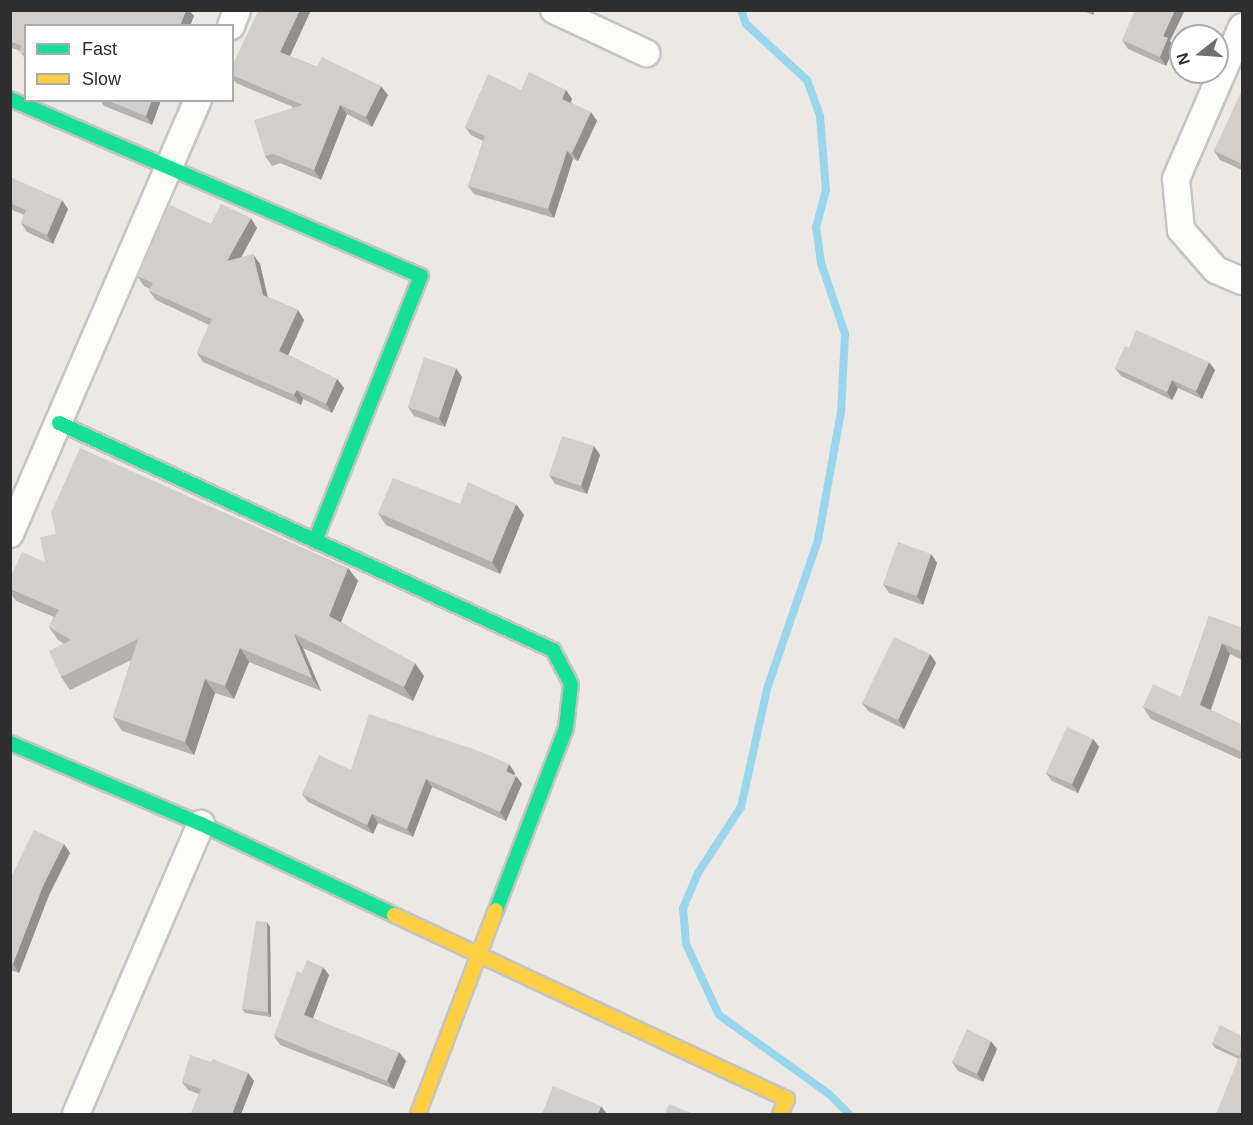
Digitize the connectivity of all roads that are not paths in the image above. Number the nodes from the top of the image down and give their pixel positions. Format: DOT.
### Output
graph roads {
  1 [pos="554,10"];
  2 [pos="1242,27"];
  3 [pos="646,53"];
  4 [pos="10,99"];
  5 [pos="197,102"];
  6 [pos="170,166"];
  7 [pos="1242,281"];
  8 [pos="59,423"];
  9 [pos="10,534"];
  10 [pos="315,541"];
  11 [pos="10,743"];
  12 [pos="201,824"];
  13 [pos="482,957"];
  14 [pos="76,1114"];
  15 [pos="418,1114"];
  16 [pos="780,1114"];
  1 -- 3 [label="street"];
  2 -- 7 [label="street"];
  4 -- 6 [label="street"];
  5 -- 6 [label="street"];
  6 -- 8 [label="street"];
  6 -- 10 [label="street"];
  8 -- 9 [label="street"];
  8 -- 10 [label="street"];
  10 -- 13 [label="street"];
  11 -- 12 [label="street"];
  12 -- 13 [label="street"];
  12 -- 14 [label="street"];
  13 -- 15 [label="street"];
  13 -- 16 [label="street"];
}
